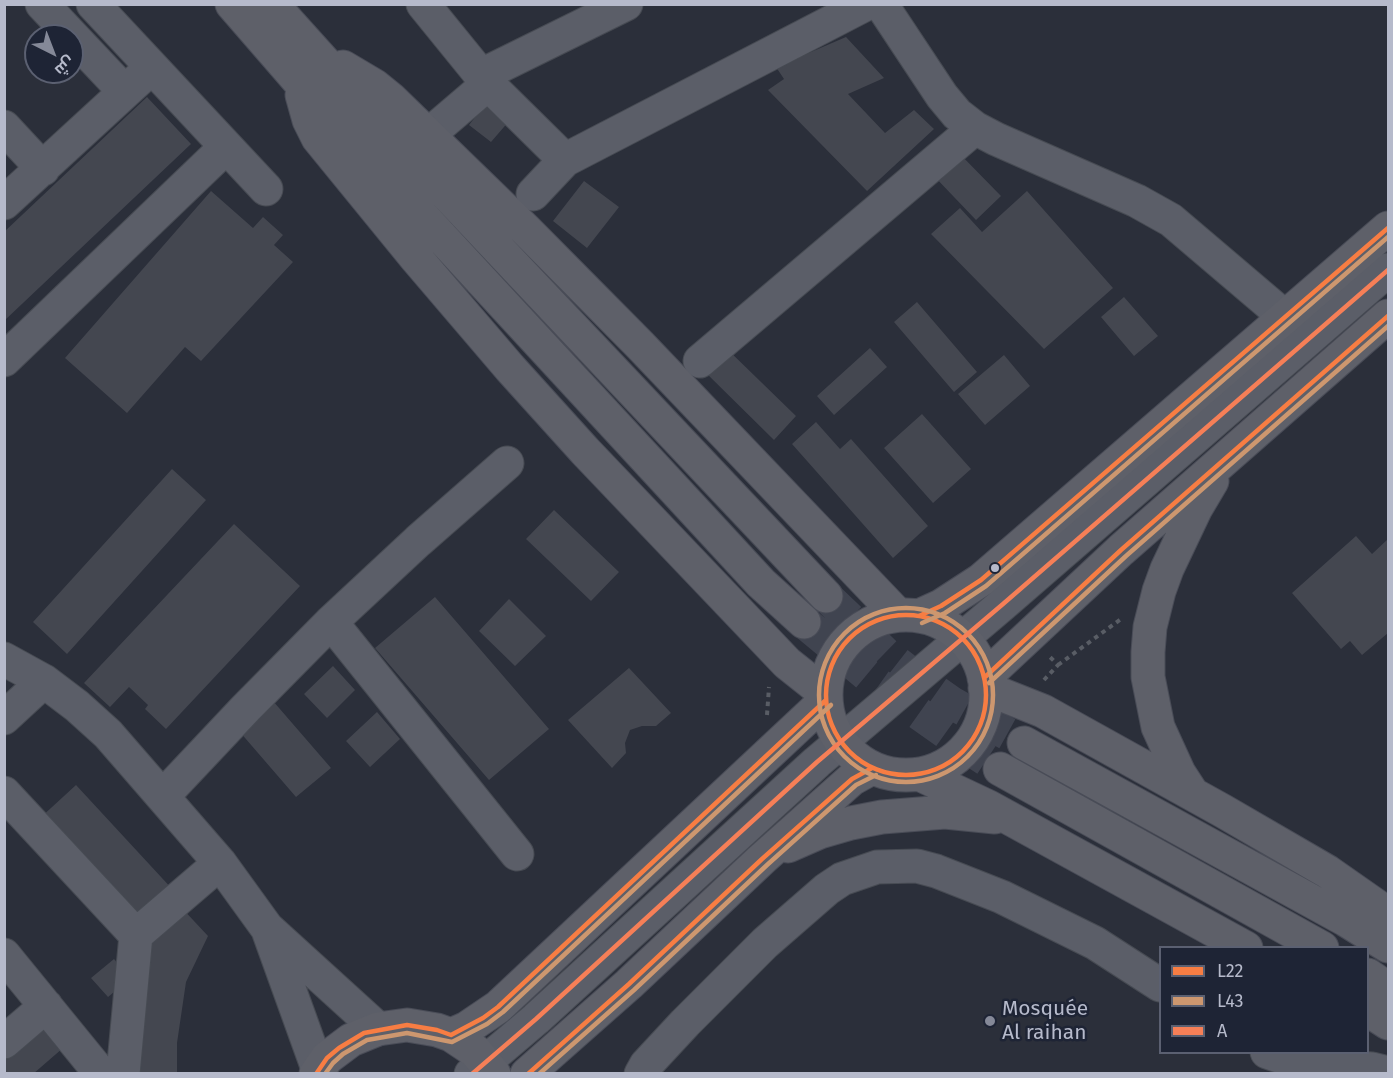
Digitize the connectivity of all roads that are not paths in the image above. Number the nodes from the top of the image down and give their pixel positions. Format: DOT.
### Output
graph roads {
  1 [pos="42,4"];
  2 [pos="93,4"];
  3 [pos="232,4"];
  4 [pos="272,4"];
  5 [pos="423,4"];
  6 [pos="626,4"];
  7 [pos="866,4"];
  8 [pos="881,4"];
  9 [pos="319,56"];
  10 [pos="151,68"];
  11 [pos="484,80"];
  12 [pos="300,82"];
  13 [pos="125,92"];
  14 [pos="440,125"];
  15 [pos="4,127"];
  16 [pos="975,128"];
  17 [pos="226,147"];
  18 [pos="565,160"];
  19 [pos="43,169"];
  20 [pos="266,189"];
  21 [pos="532,194"];
  22 [pos="4,203"];
  23 [pos="1389,228"];
  24 [pos="1389,270"];
  25 [pos="1389,316"];
  26 [pos="1285,317"];
  27 [pos="4,360"];
  28 [pos="700,361"];
  29 [pos="1233,450"];
  30 [pos="507,463"];
  31 [pos="826,596"];
  32 [pos="908,616"];
  33 [pos="331,622"];
  34 [pos="804,622"];
  35 [pos="962,638"];
  36 [pos="4,659"];
  37 [pos="44,681"];
  38 [pos="985,683"];
  39 [pos="826,697"];
  40 [pos="4,718"];
  41 [pos="840,742"];
  42 [pos="1024,743"];
  43 [pos="872,768"];
  44 [pos="1000,769"];
  45 [pos="919,774"];
  46 [pos="4,793"];
  47 [pos="1193,794"];
  48 [pos="163,796"];
  49 [pos="1012,820"];
  50 [pos="517,854"];
  51 [pos="762,859"];
  52 [pos="220,863"];
  53 [pos="1389,914"];
  54 [pos="267,928"];
  55 [pos="136,935"];
  56 [pos="1242,946"];
  57 [pos="1318,946"];
  58 [pos="1389,946"];
  59 [pos="4,955"];
  60 [pos="1369,976"];
  61 [pos="1159,984"];
  62 [pos="1389,989"];
  63 [pos="46,1006"];
  64 [pos="1369,1011"];
  65 [pos="1389,1023"];
  66 [pos="378,1029"];
  67 [pos="451,1035"];
  68 [pos="4,1042"];
  69 [pos="1270,1054"];
  70 [pos="484,1070"];
  71 [pos="317,1071"];
  72 [pos="1389,1073"];
  73 [pos="101,1074"];
  74 [pos="123,1074"];
  75 [pos="527,1074"];
  76 [pos="641,1074"];
  1 -- 13 [label="street"];
  2 -- 10 [label="street"];
  3 -- 12 [label="main road"];
  4 -- 9 [label="main road"];
  5 -- 11 [label="street"];
  6 -- 11 [label="street"];
  7 -- 18 [label="street"];
  8 -- 16 [label="street"];
  9 -- 31 [label="main road"];
  9 -- 32 [label="main road"];
  10 -- 13 [label="street"];
  10 -- 17 [label="street"];
  11 -- 14 [label="street"];
  11 -- 18 [label="street"];
  12 -- 34 [label="main road"];
  12 -- 39 [label="main road"];
  13 -- 19 [label="street"];
  15 -- 19 [label="street"];
  16 -- 26 [label="street"];
  16 -- 28 [label="street"];
  17 -- 20 [label="street"];
  17 -- 27 [label="street"];
  18 -- 21 [label="street"];
  19 -- 22 [label="street"];
  23 -- 26 [label="main road"];
  24 -- 35 [label="street"];
  25 -- 29 [label="main road"];
  26 -- 32 [label="main road"];
  29 -- 38 [label="main road"];
  29 -- 47 [label="main road"];
  30 -- 33 [label="street"];
  32 -- 35 [label="main road"];
  32 -- 39 [label="main road"];
  33 -- 48 [label="street"];
  33 -- 50 [label="street"];
  35 -- 38 [label="main road"];
  35 -- 41 [label="street"];
  36 -- 37 [label="street"];
  37 -- 40 [label="street"];
  37 -- 48 [label="street"];
  38 -- 45 [label="main road"];
  38 -- 47 [label="main road"];
  39 -- 41 [label="main road"];
  39 -- 67 [label="main road"];
  41 -- 43 [label="main road"];
  41 -- 70 [label="street"];
  42 -- 58 [label="main road"];
  43 -- 45 [label="main road"];
  43 -- 51 [label="main road"];
  44 -- 57 [label="main road"];
  45 -- 49 [label="main road"];
  46 -- 55 [label="street"];
  47 -- 53 [label="main road"];
  48 -- 52 [label="street"];
  49 -- 51 [label="main road"];
  49 -- 56 [label="main road"];
  51 -- 75 [label="main road"];
  52 -- 54 [label="street"];
  52 -- 55 [label="street"];
  54 -- 66 [label="street"];
  54 -- 71 [label="street"];
  55 -- 74 [label="street"];
  59 -- 63 [label="street"];
  60 -- 62 [label="main road"];
  61 -- 76 [label="street"];
  63 -- 68 [label="street"];
  63 -- 73 [label="street"];
  64 -- 65 [label="main road"];
  66 -- 67 [label="main road"];
  66 -- 71 [label="main road"];
  67 -- 70 [label="main road"];
  69 -- 72 [label="street"];
}
